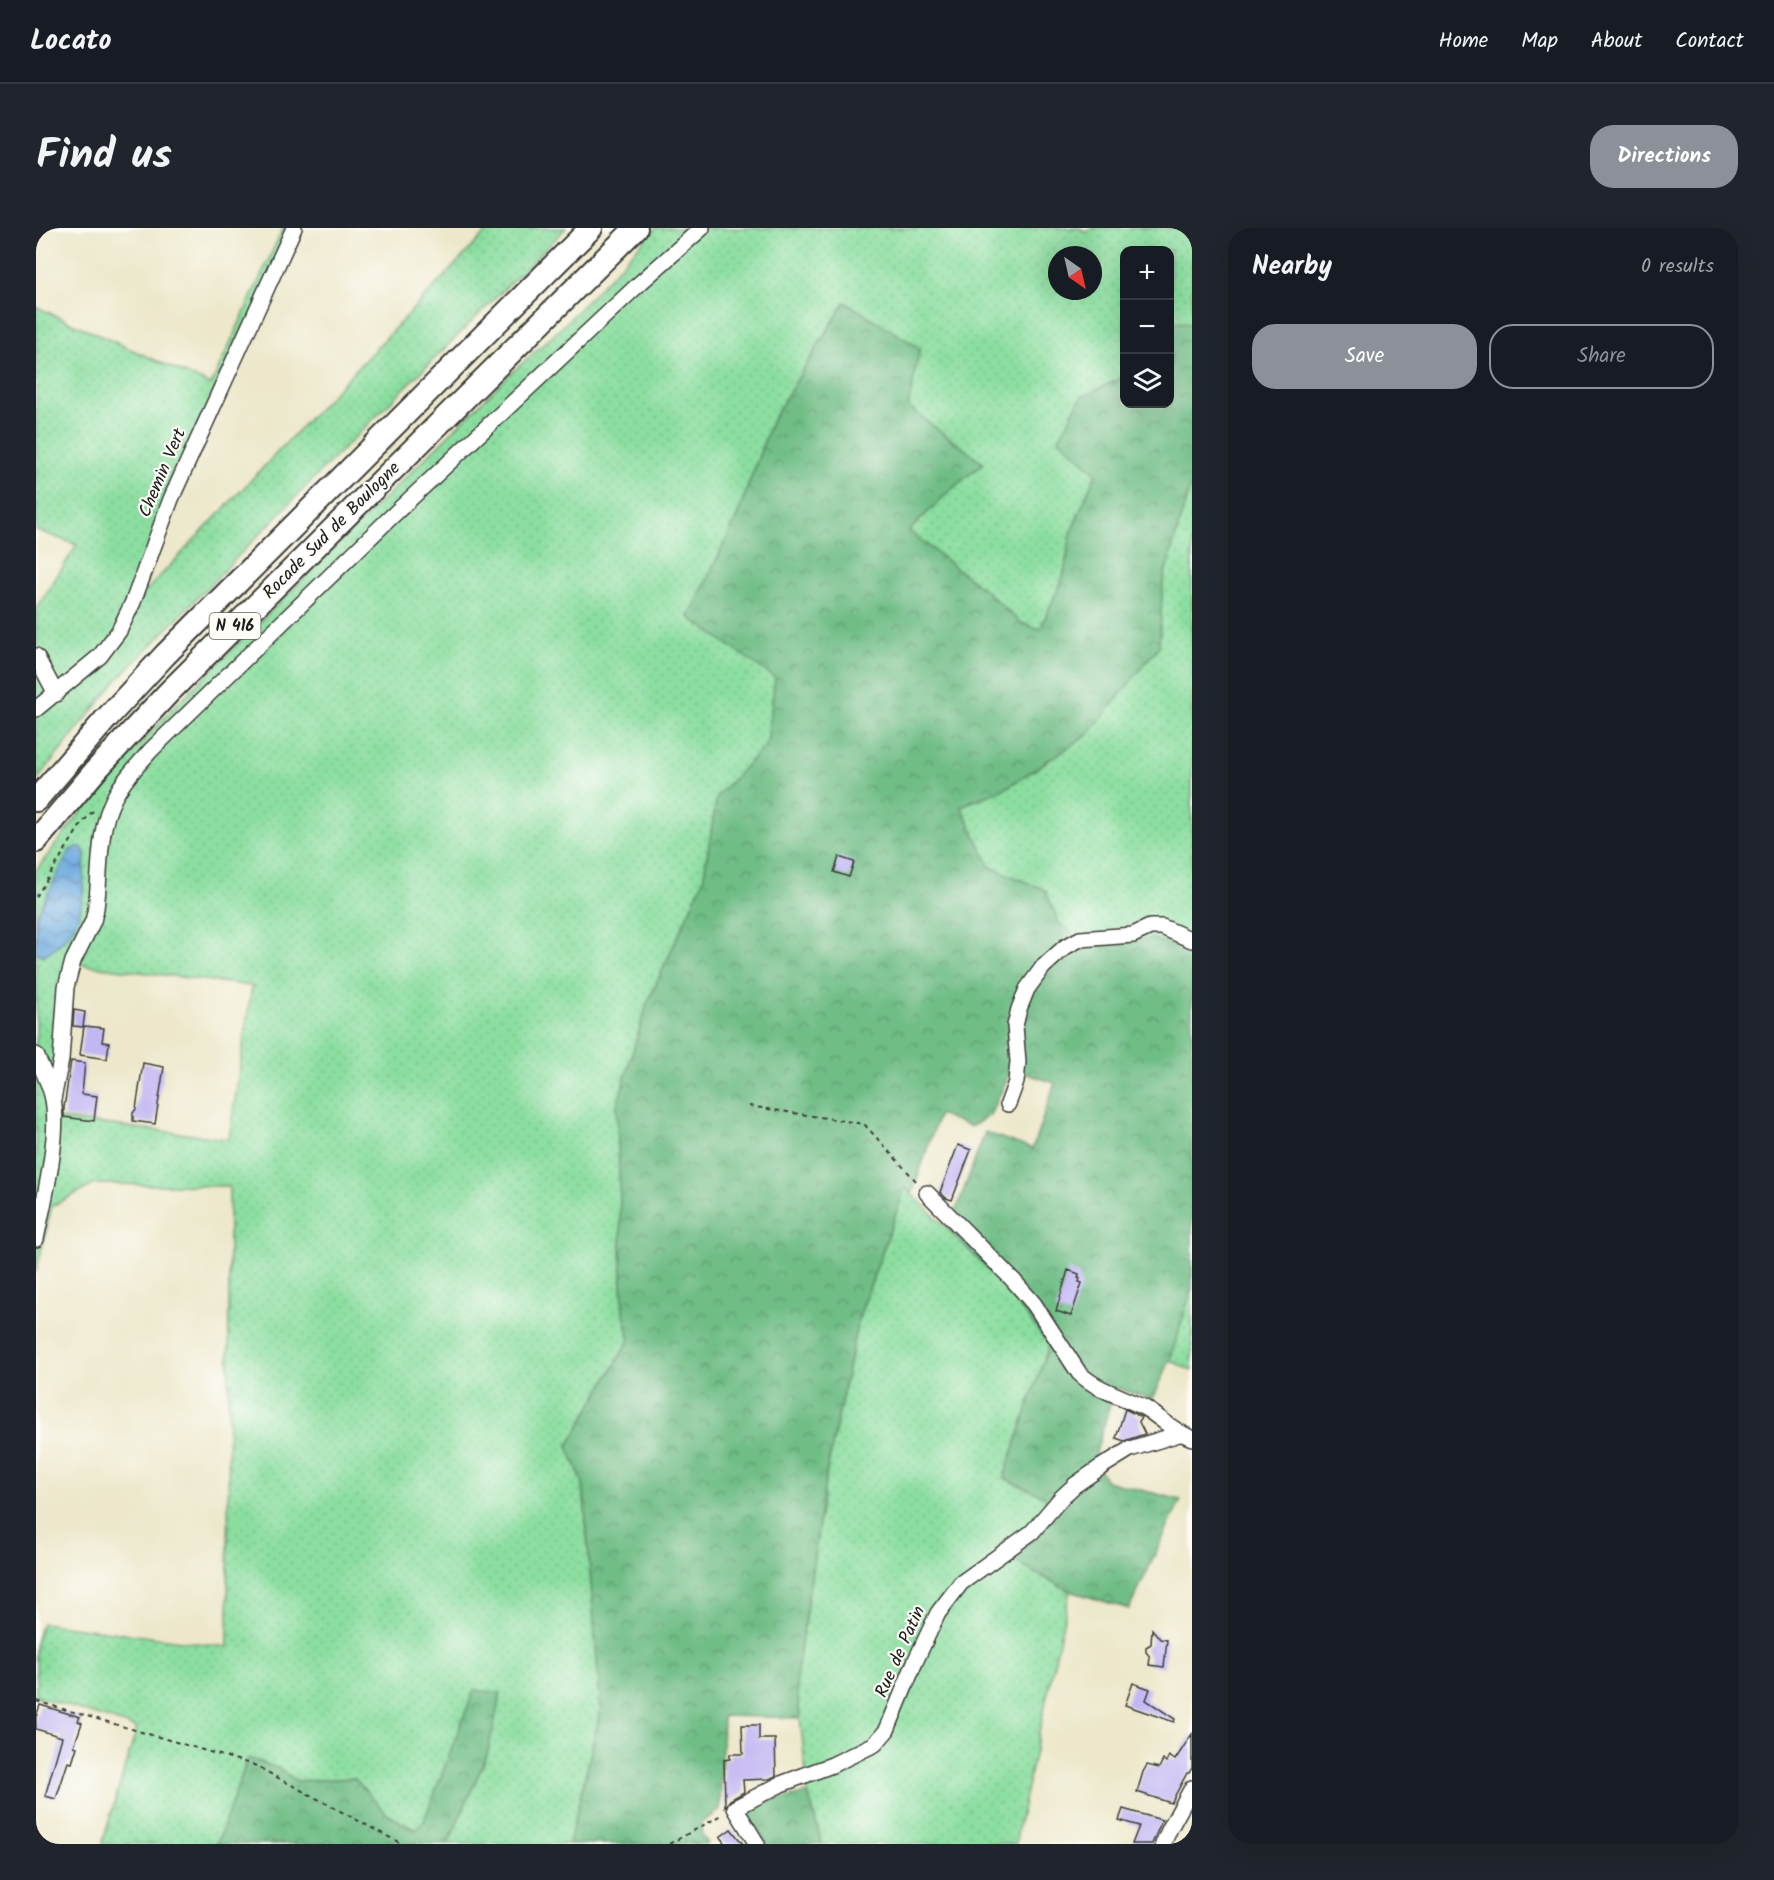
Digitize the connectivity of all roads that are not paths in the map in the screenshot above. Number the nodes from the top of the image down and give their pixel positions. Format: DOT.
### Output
graph roads {
  1 [pos="294,228"];
  2 [pos="591,228"];
  3 [pos="636,228"];
  4 [pos="702,228"];
  5 [pos="36,656"];
  6 [pos="56,693"];
  7 [pos="36,709"];
  8 [pos="36,800"];
  9 [pos="36,841"];
  10 [pos="1192,940"];
  11 [pos="36,1055"];
  12 [pos="53,1099"];
  13 [pos="1008,1104"];
  14 [pos="927,1193"];
  15 [pos="36,1239"];
  16 [pos="1186,1436"];
  17 [pos="1192,1788"];
  18 [pos="757,1844"];
  19 [pos="1163,1844"];
  1 -- 6 [label="street, Chemin Vert"];
  2 -- 8 [label="highway, Rocade Sud de Boulogne / N 416"];
  3 -- 9 [label="highway, Rocade Sud de Boulogne / N 416"];
  4 -- 12 [label="street"];
  5 -- 6 [label="street"];
  6 -- 7 [label="street, Chemin Vert"];
  10 -- 13 [label="street"];
  11 -- 12 [label="street"];
  12 -- 15 [label="street"];
  14 -- 16 [label="street, Rue de Patin"];
  16 -- 18 [label="street, Rue de Patin"];
  17 -- 19 [label="street"];
}
